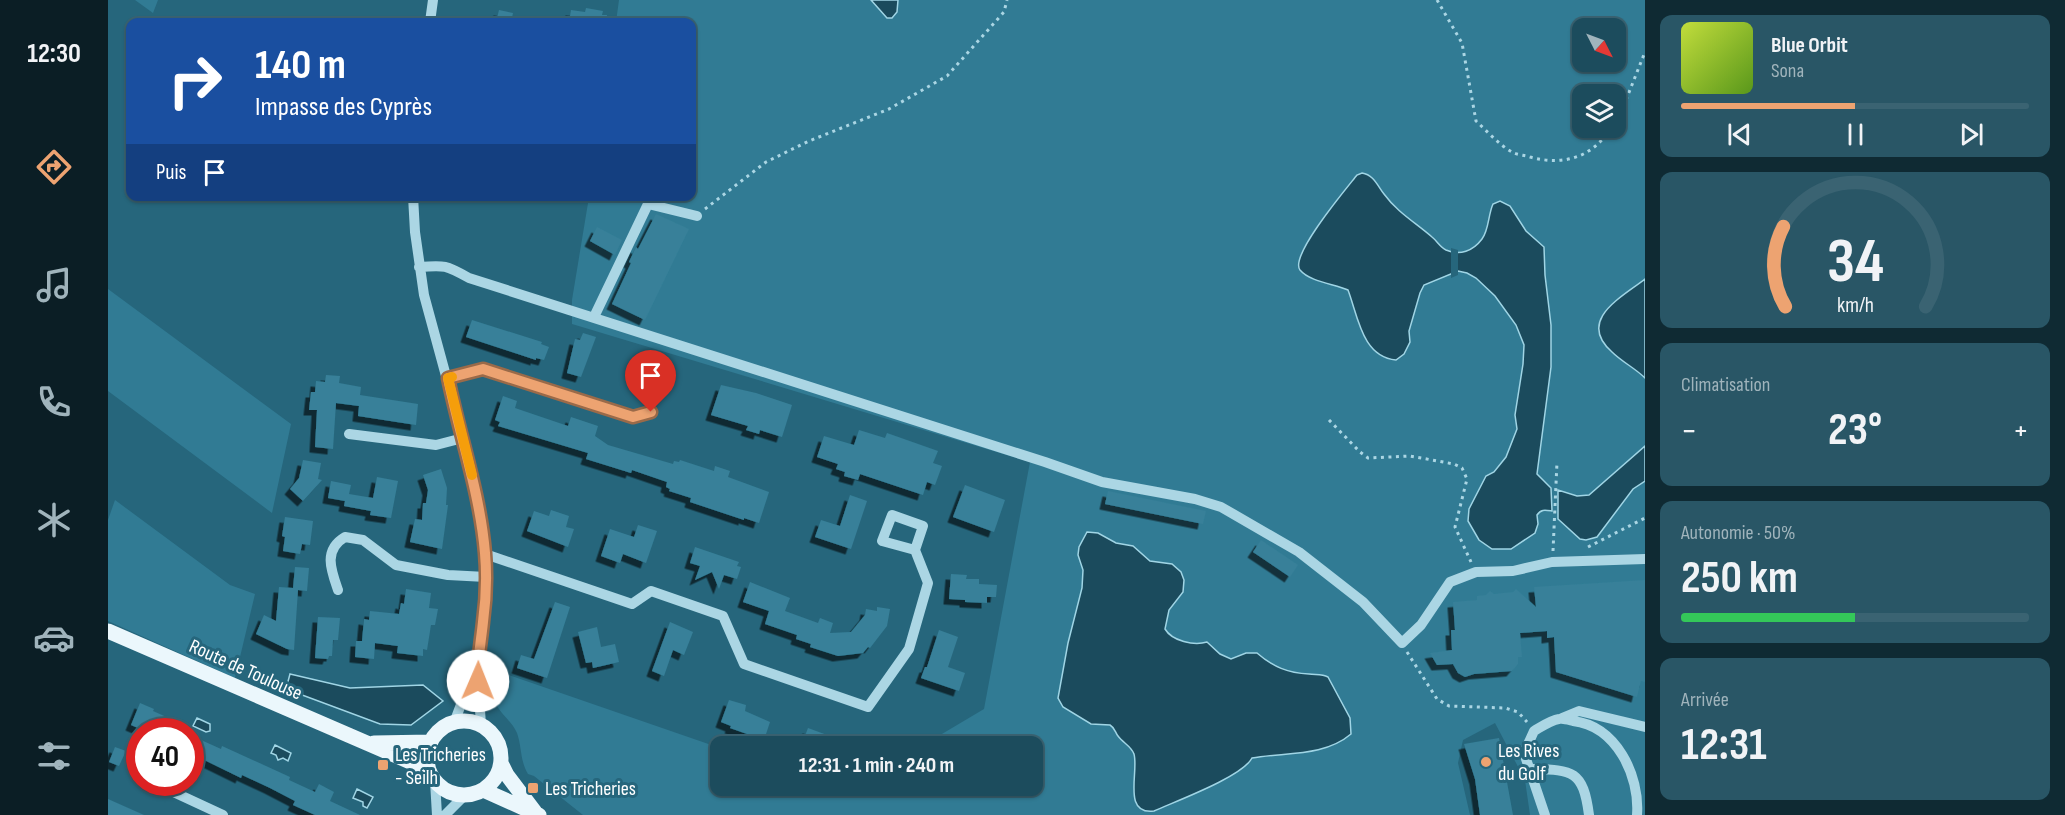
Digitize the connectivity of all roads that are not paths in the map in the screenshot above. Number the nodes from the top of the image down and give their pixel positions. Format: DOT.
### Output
graph roads {
  1 [pos="433,0"];
  2 [pos="431,18"];
  3 [pos="413,201"];
  4 [pos="697,216"];
  5 [pos="419,267"];
  6 [pos="594,317"];
  7 [pos="448,378"];
  8 [pos="651,412"];
  9 [pos="349,434"];
  10 [pos="463,438"];
  11 [pos="915,550"];
  12 [pos="485,554"];
  13 [pos="1645,559"];
  14 [pos="486,577"];
  15 [pos="338,590"];
  16 [pos="108,631"];
  17 [pos="477,662"];
  18 [pos="1559,719"];
  19 [pos="454,723"];
  20 [pos="481,726"];
  21 [pos="1645,727"];
  22 [pos="431,742"];
  23 [pos="369,743"];
  24 [pos="501,763"];
  25 [pos="1530,769"];
  26 [pos="432,776"];
  27 [pos="483,790"];
  28 [pos="465,795"];
  29 [pos="182,796"];
  30 [pos="537,814"];
  31 [pos="223,815"];
  32 [pos="437,815"];
  33 [pos="445,815"];
  34 [pos="1545,815"];
  35 [pos="1589,815"];
  36 [pos="1638,815"];
  1 -- 2 [label="street"];
  3 -- 5 [label="street"];
  4 -- 6 [label="street"];
  5 -- 6 [label="street"];
  5 -- 7 [label="street"];
  6 -- 13 [label="street"];
  7 -- 8 [label="street"];
  7 -- 10 [label="street"];
  9 -- 10 [label="street"];
  10 -- 12 [label="street"];
  11 -- 12 [label="street"];
  12 -- 14 [label="street"];
  14 -- 15 [label="street"];
  14 -- 17 [label="street"];
  16 -- 23 [label="main road, Route de Toulouse"];
  17 -- 19 [label="street"];
  17 -- 20 [label="street"];
  18 -- 21 [label="street"];
  18 -- 25 [label="street"];
  18 -- 36 [label="street"];
  19 -- 20 [label="main road"];
  19 -- 22 [label="main road"];
  20 -- 24 [label="main road"];
  22 -- 23 [label="main road, Route de Toulouse"];
  22 -- 26 [label="main road"];
  23 -- 26 [label="main road, Route de Toulouse"];
  24 -- 27 [label="main road"];
  24 -- 30 [label="main road"];
  25 -- 34 [label="street"];
  25 -- 35 [label="street"];
  26 -- 28 [label="main road"];
  26 -- 32 [label="street"];
  27 -- 28 [label="main road"];
  27 -- 30 [label="main road"];
  28 -- 33 [label="street"];
  29 -- 31 [label="street"];
}
